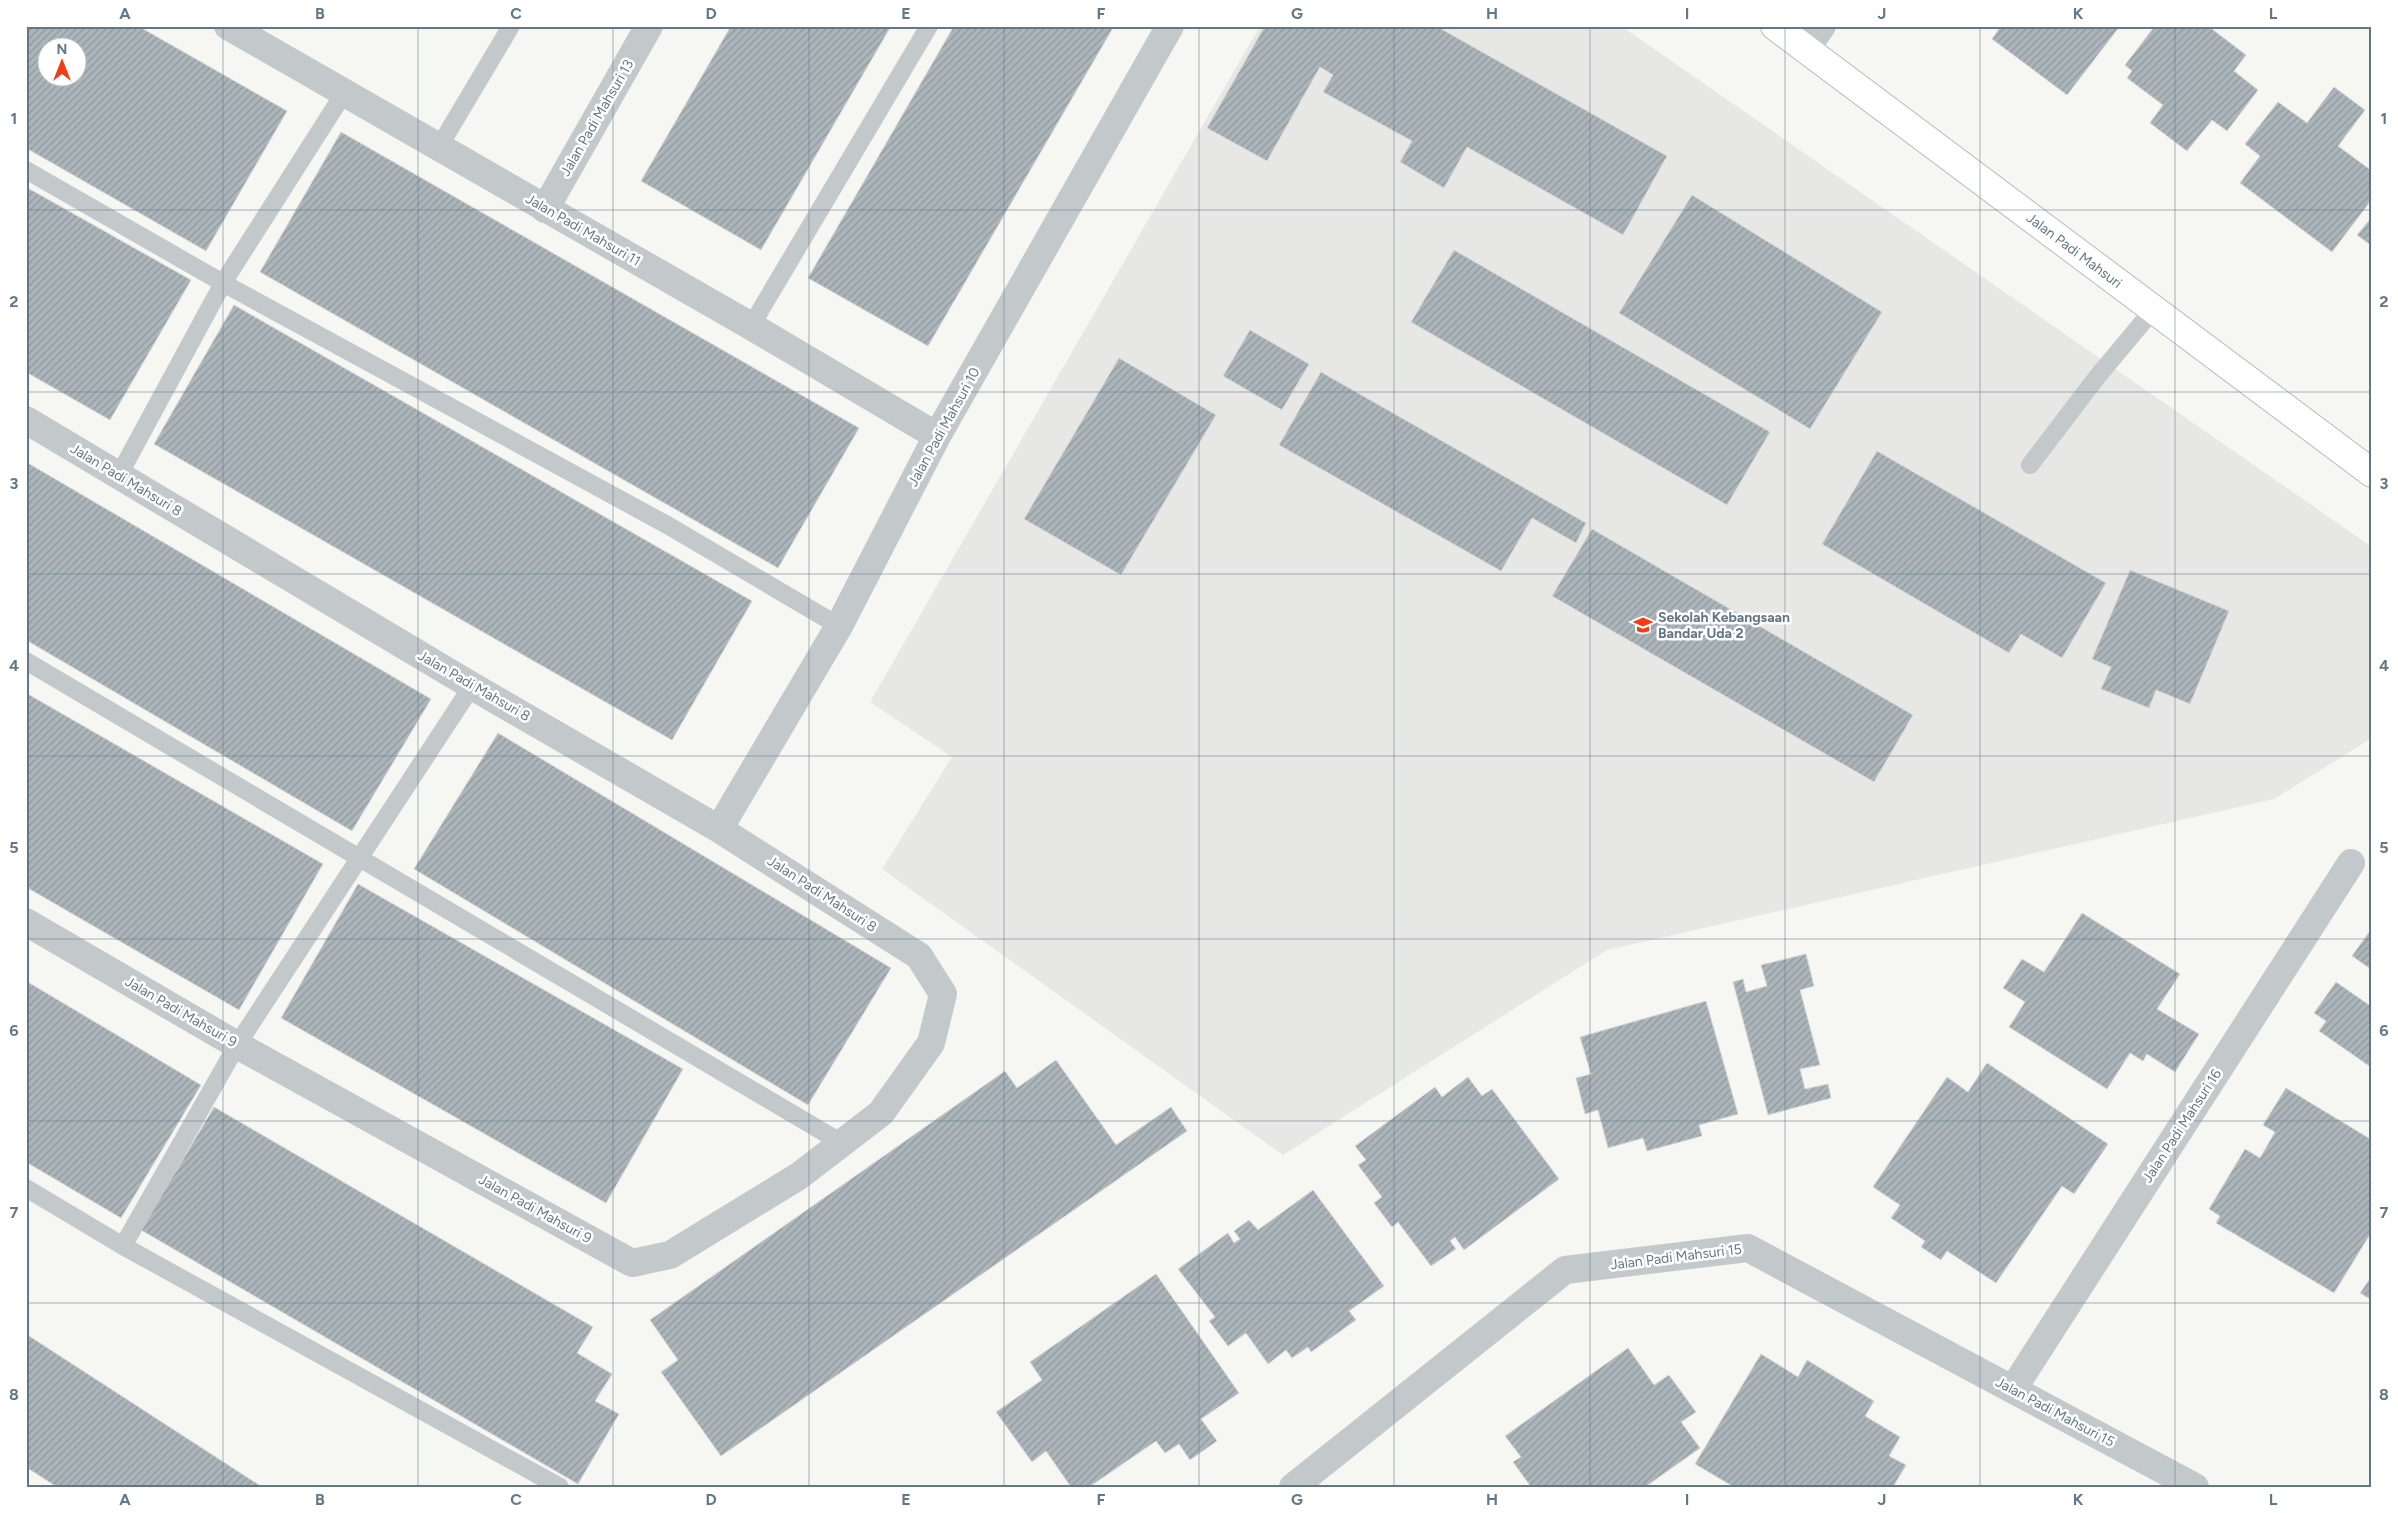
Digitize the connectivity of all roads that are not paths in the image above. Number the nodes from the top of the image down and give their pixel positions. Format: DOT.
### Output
graph roads {
  1 [pos="228,26"];
  2 [pos="649,26"];
  3 [pos="929,26"];
  4 [pos="1170,26"];
  5 [pos="1775,26"];
  6 [pos="1822,26"];
  7 [pos="502,29"];
  8 [pos="1805,50"];
  9 [pos="344,93"];
  10 [pos="439,148"];
  11 [pos="26,170"];
  12 [pos="546,209"];
  13 [pos="223,282"];
  14 [pos="2153,310"];
  15 [pos="751,326"];
  16 [pos="26,420"];
  17 [pos="938,436"];
  18 [pos="2030,465"];
  19 [pos="2372,473"];
  20 [pos="119,475"];
  21 [pos="838,626"];
  22 [pos="26,661"];
  23 [pos="472,686"];
  24 [pos="719,829"];
  25 [pos="359,857"];
  26 [pos="2351,863"];
  27 [pos="26,922"];
  28 [pos="919,956"];
  29 [pos="237,1045"];
  30 [pos="842,1143"];
  31 [pos="26,1188"];
  32 [pos="122,1246"];
  33 [pos="2013,1390"];
  34 [pos="560,1487"];
  35 [pos="1293,1487"];
  36 [pos="2195,1487"];
  1 -- 9 [label="street, Jalan Padi Mahsuri 11"];
  2 -- 12 [label="street, Jalan Padi Mahsuri 13"];
  3 -- 15 [label="lane"];
  4 -- 17 [label="street, Jalan Padi Mahsuri 10"];
  5 -- 8 [label="main road, Jalan Padi Mahsuri"];
  6 -- 8 [label="street"];
  7 -- 10 [label="lane"];
  8 -- 14 [label="main road, Jalan Padi Mahsuri"];
  9 -- 10 [label="street, Jalan Padi Mahsuri 11"];
  9 -- 13 [label="lane"];
  10 -- 12 [label="street, Jalan Padi Mahsuri 11"];
  11 -- 13 [label="lane"];
  12 -- 15 [label="street, Jalan Padi Mahsuri 11"];
  13 -- 20 [label="lane"];
  13 -- 21 [label="lane"];
  14 -- 18 [label="lane"];
  14 -- 19 [label="main road, Jalan Padi Mahsuri"];
  15 -- 17 [label="street, Jalan Padi Mahsuri 11"];
  16 -- 20 [label="street, Jalan Padi Mahsuri 8"];
  17 -- 21 [label="street, Jalan Padi Mahsuri 10"];
  20 -- 23 [label="street, Jalan Padi Mahsuri 8"];
  21 -- 24 [label="street, Jalan Padi Mahsuri 10"];
  22 -- 25 [label="lane"];
  23 -- 24 [label="street, Jalan Padi Mahsuri 8"];
  23 -- 25 [label="lane"];
  24 -- 28 [label="street, Jalan Padi Mahsuri 8"];
  25 -- 29 [label="lane"];
  25 -- 30 [label="lane"];
  26 -- 33 [label="street, Jalan Padi Mahsuri 16"];
  27 -- 29 [label="street, Jalan Padi Mahsuri 9"];
  28 -- 30 [label="street, Jalan Padi Mahsuri 9"];
  29 -- 30 [label="street, Jalan Padi Mahsuri 9"];
  29 -- 32 [label="lane"];
  31 -- 32 [label="lane"];
  32 -- 34 [label="lane"];
  33 -- 35 [label="street, Jalan Padi Mahsuri 15"];
  33 -- 36 [label="street, Jalan Padi Mahsuri 15"];
}
